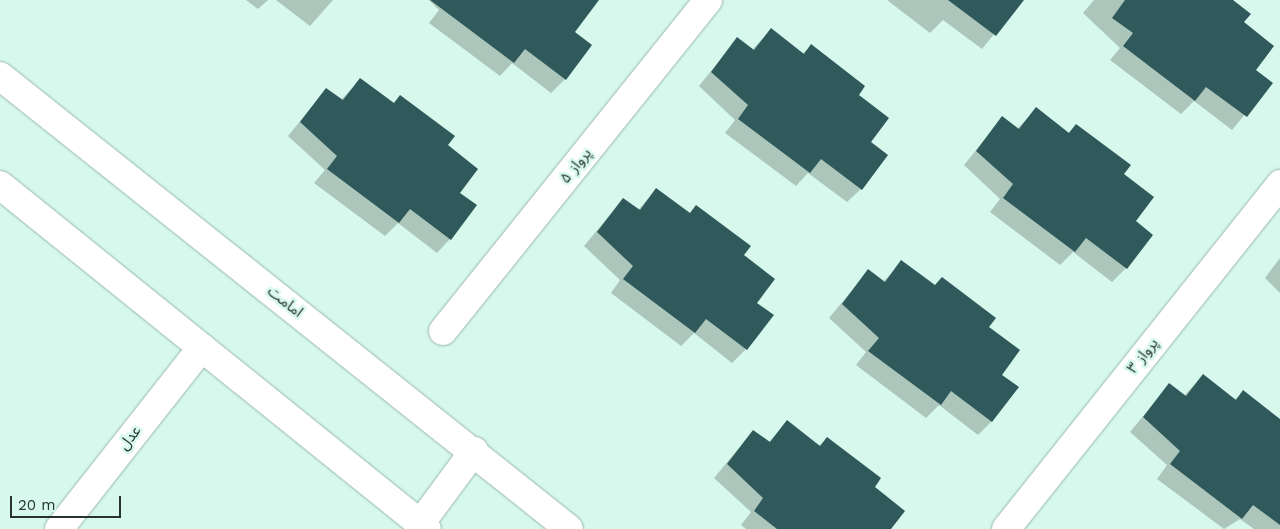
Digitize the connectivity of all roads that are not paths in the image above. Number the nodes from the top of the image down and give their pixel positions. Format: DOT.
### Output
graph roads {
  1 [pos="708,0"];
  2 [pos="0,76"];
  3 [pos="1280,184"];
  4 [pos="0,185"];
  5 [pos="443,331"];
  6 [pos="202,348"];
  7 [pos="474,451"];
  8 [pos="424,526"];
  9 [pos="59,529"];
  10 [pos="569,529"];
  11 [pos="1006,529"];
  1 -- 5 [label="main road, پرواز ۵"];
  2 -- 7 [label="main road, امامت"];
  3 -- 11 [label="main road, پرواز ۳"];
  4 -- 6 [label="main road"];
  6 -- 8 [label="main road"];
  6 -- 9 [label="main road, عدل"];
  7 -- 8 [label="main road"];
  7 -- 10 [label="main road, امامت"];
}
